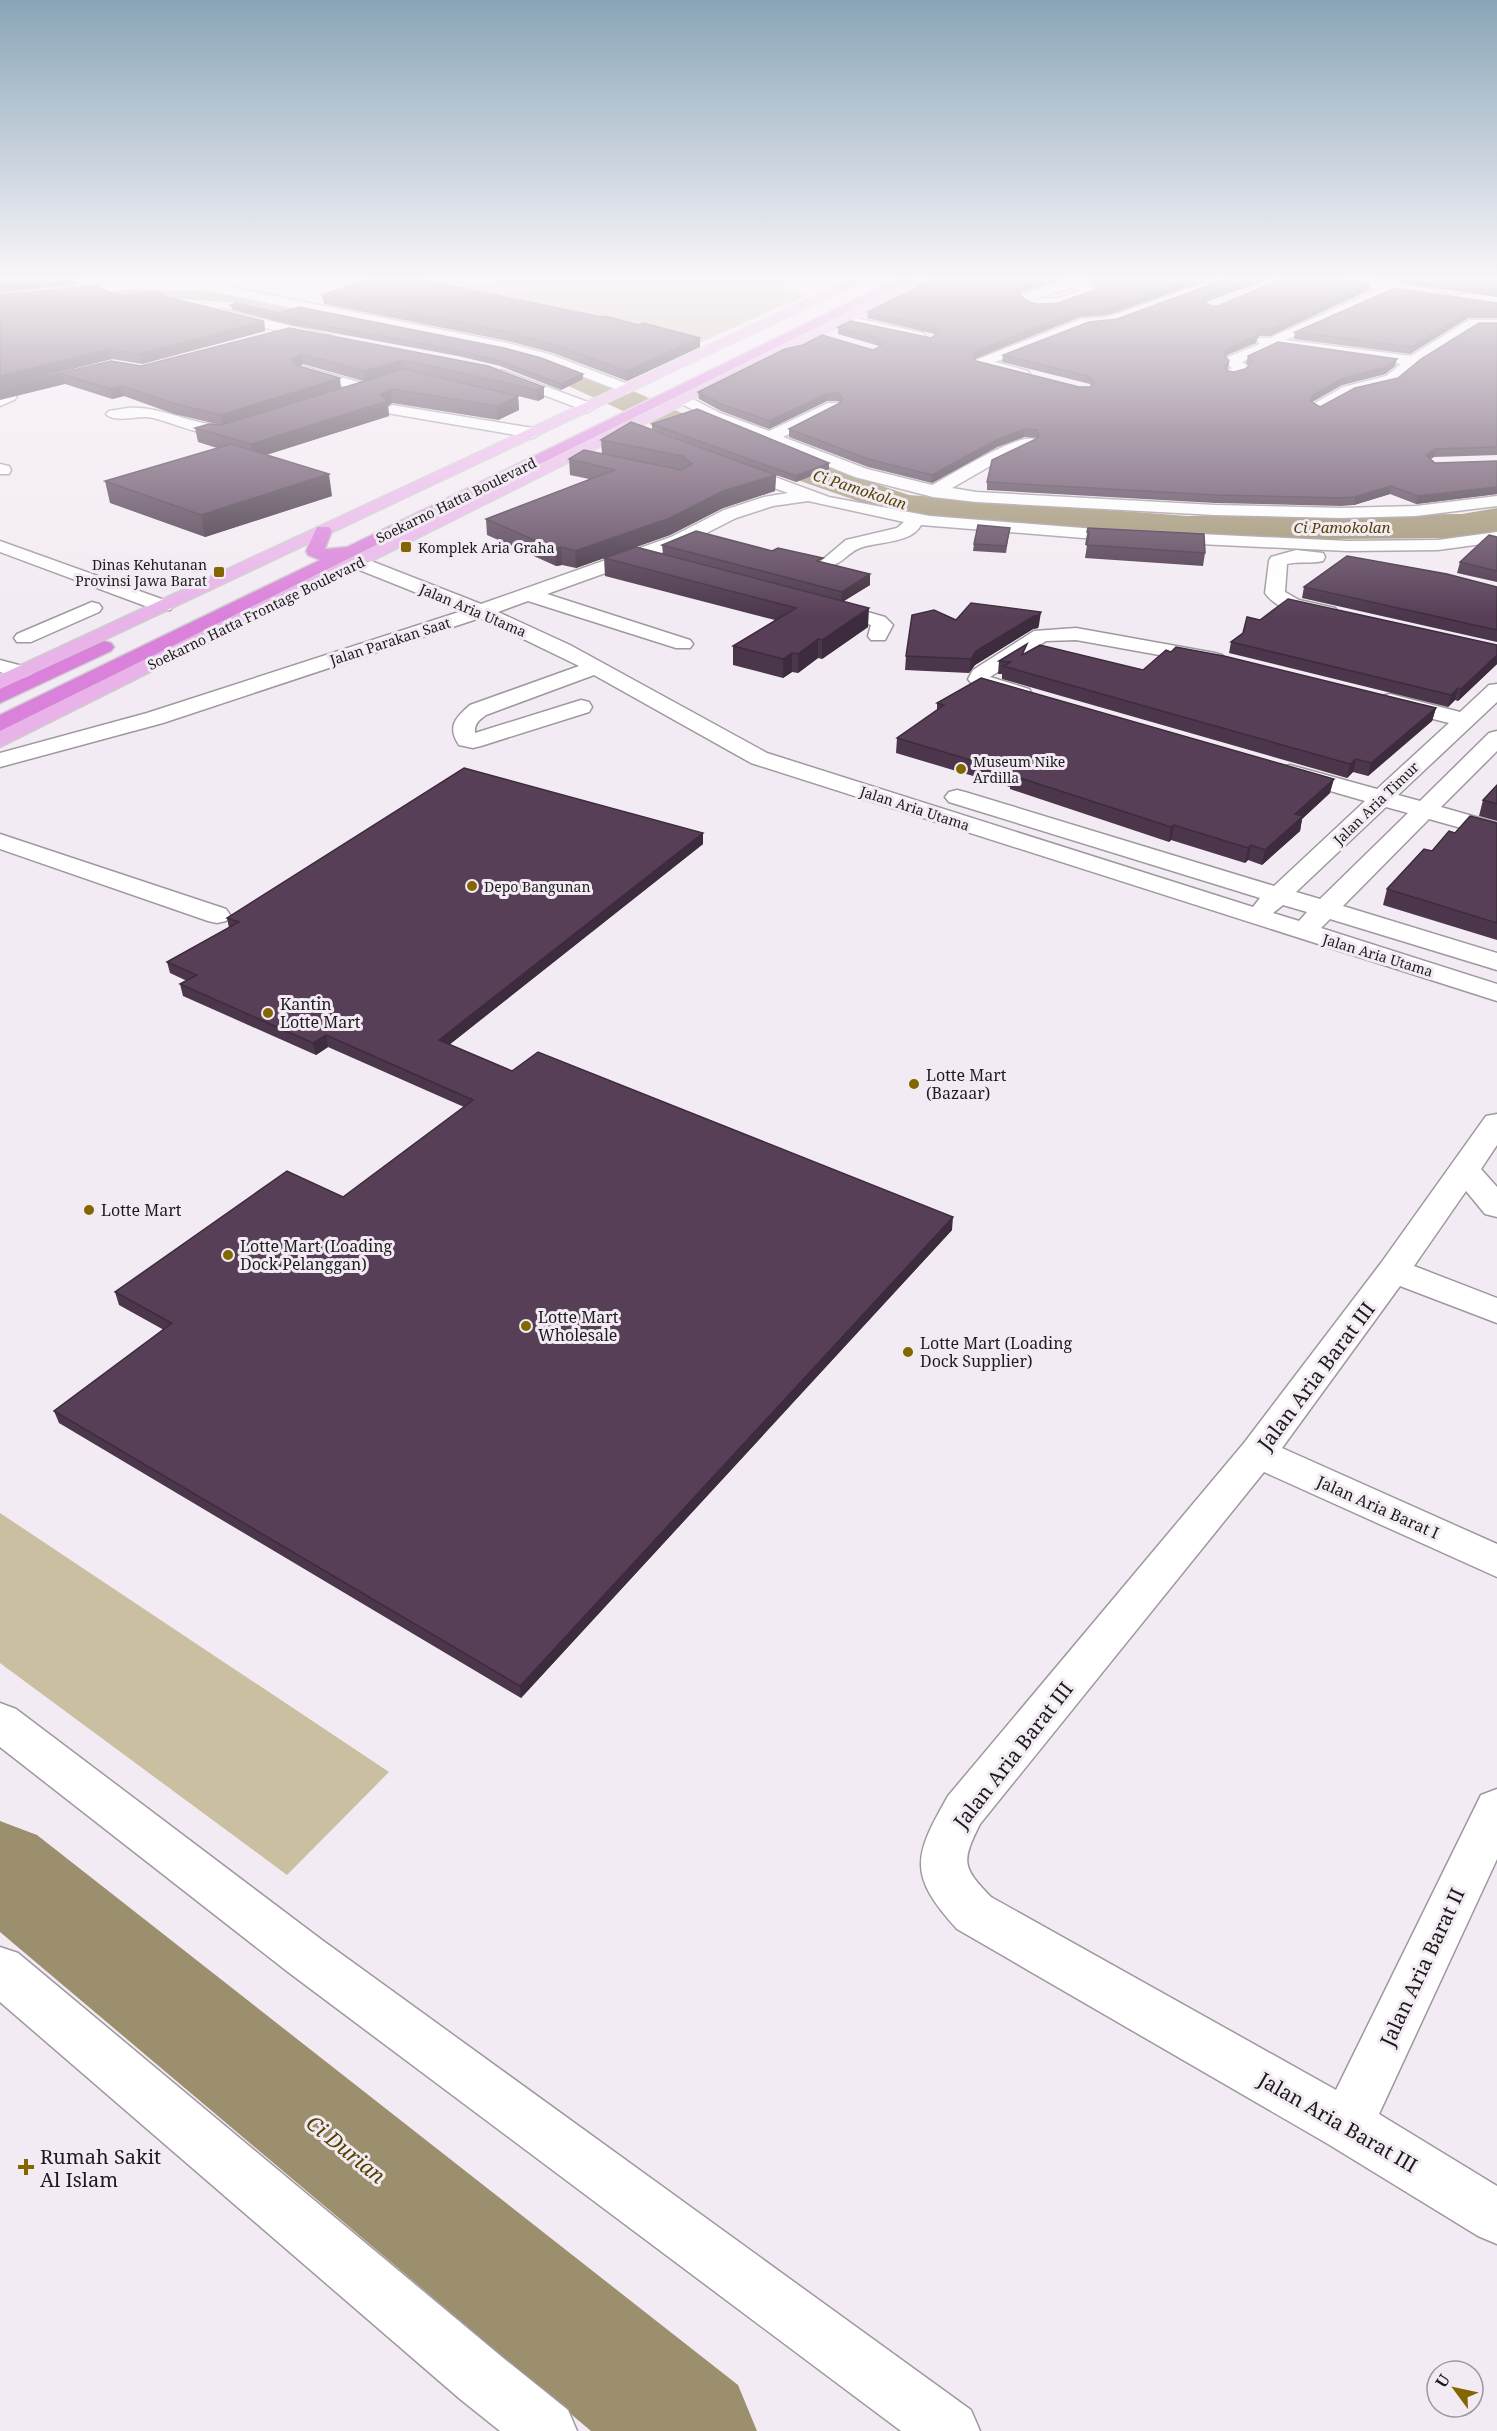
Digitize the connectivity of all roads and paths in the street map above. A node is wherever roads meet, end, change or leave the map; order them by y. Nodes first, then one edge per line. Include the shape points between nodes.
1 (356, 390) edge
2 (550, 390) edge
3 (623, 390) edge
4 (630, 390) edge
5 (634, 390) edge
6 (693, 390) edge
7 (703, 390) edge
8 (1347, 390) edge
9 (627, 392) junction
10 (0, 393) edge
11 (336, 398) edge
12 (685, 400) junction
13 (0, 401) edge
14 (597, 406) junction
15 (661, 406) junction
16 (833, 406) edge
17 (1318, 407) edge
18 (392, 410) edge
19 (546, 411) dead end
20 (114, 414) dead end
21 (563, 419) junction
22 (257, 422) edge
23 (631, 423) junction
24 (533, 433) junction
25 (655, 437) edge
26 (770, 437) junction
27 (1028, 441) edge
28 (572, 457) junction
29 (594, 461) edge
30 (719, 461) edge
31 (933, 492) junction
32 (807, 495) junction
33 (1497, 501) edge
34 (913, 519) junction
35 (1497, 537) edge
36 (319, 539) junction
37 (0, 546) edge
38 (634, 555) junction
39 (363, 556) junction
40 (830, 561) dead end
41 (1372, 564) edge
42 (672, 565) edge
43 (269, 569) junction
44 (302, 583) junction
45 (530, 595) junction
46 (805, 601) edge
47 (163, 606) junction
48 (92, 608) dead end
49 (490, 608) junction
50 (1347, 616) edge
51 (878, 636) dead end
52 (683, 644) dead end
53 (574, 646) junction
54 (68, 651) junction
55 (1233, 663) edge
56 (0, 666) edge
57 (594, 668) junction
58 (22, 672) junction
59 (92, 679) junction
60 (0, 683) edge
61 (1497, 690) edge
62 (1368, 696) edge
63 (0, 697) edge
64 (1040, 700) edge
65 (581, 707) dead end
66 (57, 711) junction
67 (1464, 720) junction
68 (0, 724) edge
69 (747, 726) dead end
70 (1497, 738) edge
71 (0, 740) edge
72 (759, 758) junction
73 (0, 760) edge
74 (1266, 766) edge
75 (898, 779) dead end
76 (931, 789) dead end
77 (1379, 798) junction
78 (1424, 811) junction
79 (1497, 831) edge
80 (0, 841) edge
81 (201, 889) dead end
82 (1279, 896) junction
83 (1324, 910) junction
84 (217, 915) dead end
85 (1255, 916) junction
86 (1302, 931) junction
87 (1497, 962) edge
88 (1497, 993) edge
89 (1497, 1124) edge
90 (1464, 1169) junction
91 (1497, 1207) edge
92 (1393, 1271) junction
93 (1497, 1311) edge
94 (1258, 1453) junction
95 (1497, 1561) edge
96 (0, 1722) edge
97 (1497, 1809) edge
98 (0, 1970) edge
99 (1347, 2125) junction
100 (1497, 2217) edge
101 (547, 2431) edge
102 (950, 2431) edge

1 - 11 street
2 - 14 street
3 - 9 street
4 - 9 main road
5 - 9 highway, Soekarno Hatta Boulevard
6 - 15 highway
7 - 12 main road, Soekarno Hatta Frontage Boulevard
8 - 17 street
9 - 14 highway, Soekarno Hatta Boulevard
10 - 13 street via 9,397
12 - 15 main road, Soekarno Hatta Frontage Boulevard
12 - 26 street
14 - 21 main road
14 - 36 highway, Soekarno Hatta Boulevard
15 - 23 main road, Soekarno Hatta Frontage Boulevard
16 - 26 street
18 - 24 street
19 - 21 street
20 - 22 street via 150,413 207,432 224,433
21 - 24 main road
23 - 25 street
23 - 28 main road, Soekarno Hatta Frontage Boulevard
23 - 39 highway, Soekarno Hatta Boulevard
24 - 36 main road
26 - 31 street via 861,473
27 - 31 street
28 - 29 street
28 - 39 main road, Soekarno Hatta Frontage Boulevard
30 - 32 street
31 - 33 street via 1112,505 1341,513 1416,511
32 - 34 street via 855,509
32 - 38 street, Jalan Parakan Saat via 730,514 677,541
34 - 35 street via 1302,545 1438,545
34 - 40 street via 912,526 903,532 852,544
36 - 39 highway via 315,551 322,555
36 - 43 highway, Soekarno Hatta Boulevard
36 - 47 main road
37 - 47 street
38 - 42 street
38 - 45 street, Jalan Parakan Saat
39 - 44 main road, Soekarno Hatta Frontage Boulevard
39 - 49 street, Jalan Aria Utama
41 - 50 street via 1296,556 1278,561 1278,597
43 - 44 highway via 297,567 304,570
43 - 63 highway, Soekarno Hatta Boulevard
44 - 59 highway
44 - 66 main road, Soekarno Hatta Frontage Boulevard
45 - 49 street, Jalan Parakan Saat
45 - 52 street
46 - 51 street via 878,621 883,626
47 - 54 main road
48 - 54 street via 16,635
49 - 53 street, Jalan Aria Utama
49 - 73 street, Jalan Parakan Saat via 155,718
53 - 57 street, Jalan Aria Utama
53 - 69 street, Jalan Aria Utama
54 - 58 main road
55 - 64 street via 1076,634 1050,633 982,671 979,679 983,683
56 - 58 street
57 - 65 street via 478,710 467,720 463,735 473,741
57 - 72 street, Jalan Aria Utama
58 - 60 main road
59 - 66 highway
59 - 68 highway
61 - 67 street, Jalan Aria Timur
62 - 67 street
66 - 71 main road, Soekarno Hatta Frontage Boulevard
67 - 77 street, Jalan Aria Timur
70 - 78 street
72 - 75 street, Jalan Aria Utama via 781,743
72 - 85 street, Jalan Aria Utama
74 - 77 street
76 - 82 street, Jalan Aria Utama
77 - 78 street
77 - 82 street, Jalan Aria Timur
78 - 79 street
78 - 83 street
80 - 81 street via 23,832 178,885
80 - 84 street
82 - 83 street, Jalan Aria Utama
82 - 85 street, Jalan Aria Timur
83 - 86 street
83 - 87 street, Jalan Aria Utama
85 - 86 street, Jalan Aria Utama
86 - 88 street, Jalan Aria Utama
89 - 90 street, Jalan Aria Barat III
90 - 91 street
90 - 92 street, Jalan Aria Barat III
92 - 93 street
92 - 94 street, Jalan Aria Barat III
94 - 95 street, Jalan Aria Barat I
94 - 99 street, Jalan Aria Barat III via 964,1810 945,1845 943,1870 953,1892 974,1913
96 - 102 street via 305,1956
97 - 99 street, Jalan Aria Barat II
98 - 101 street
99 - 100 street, Jalan Aria Barat III

